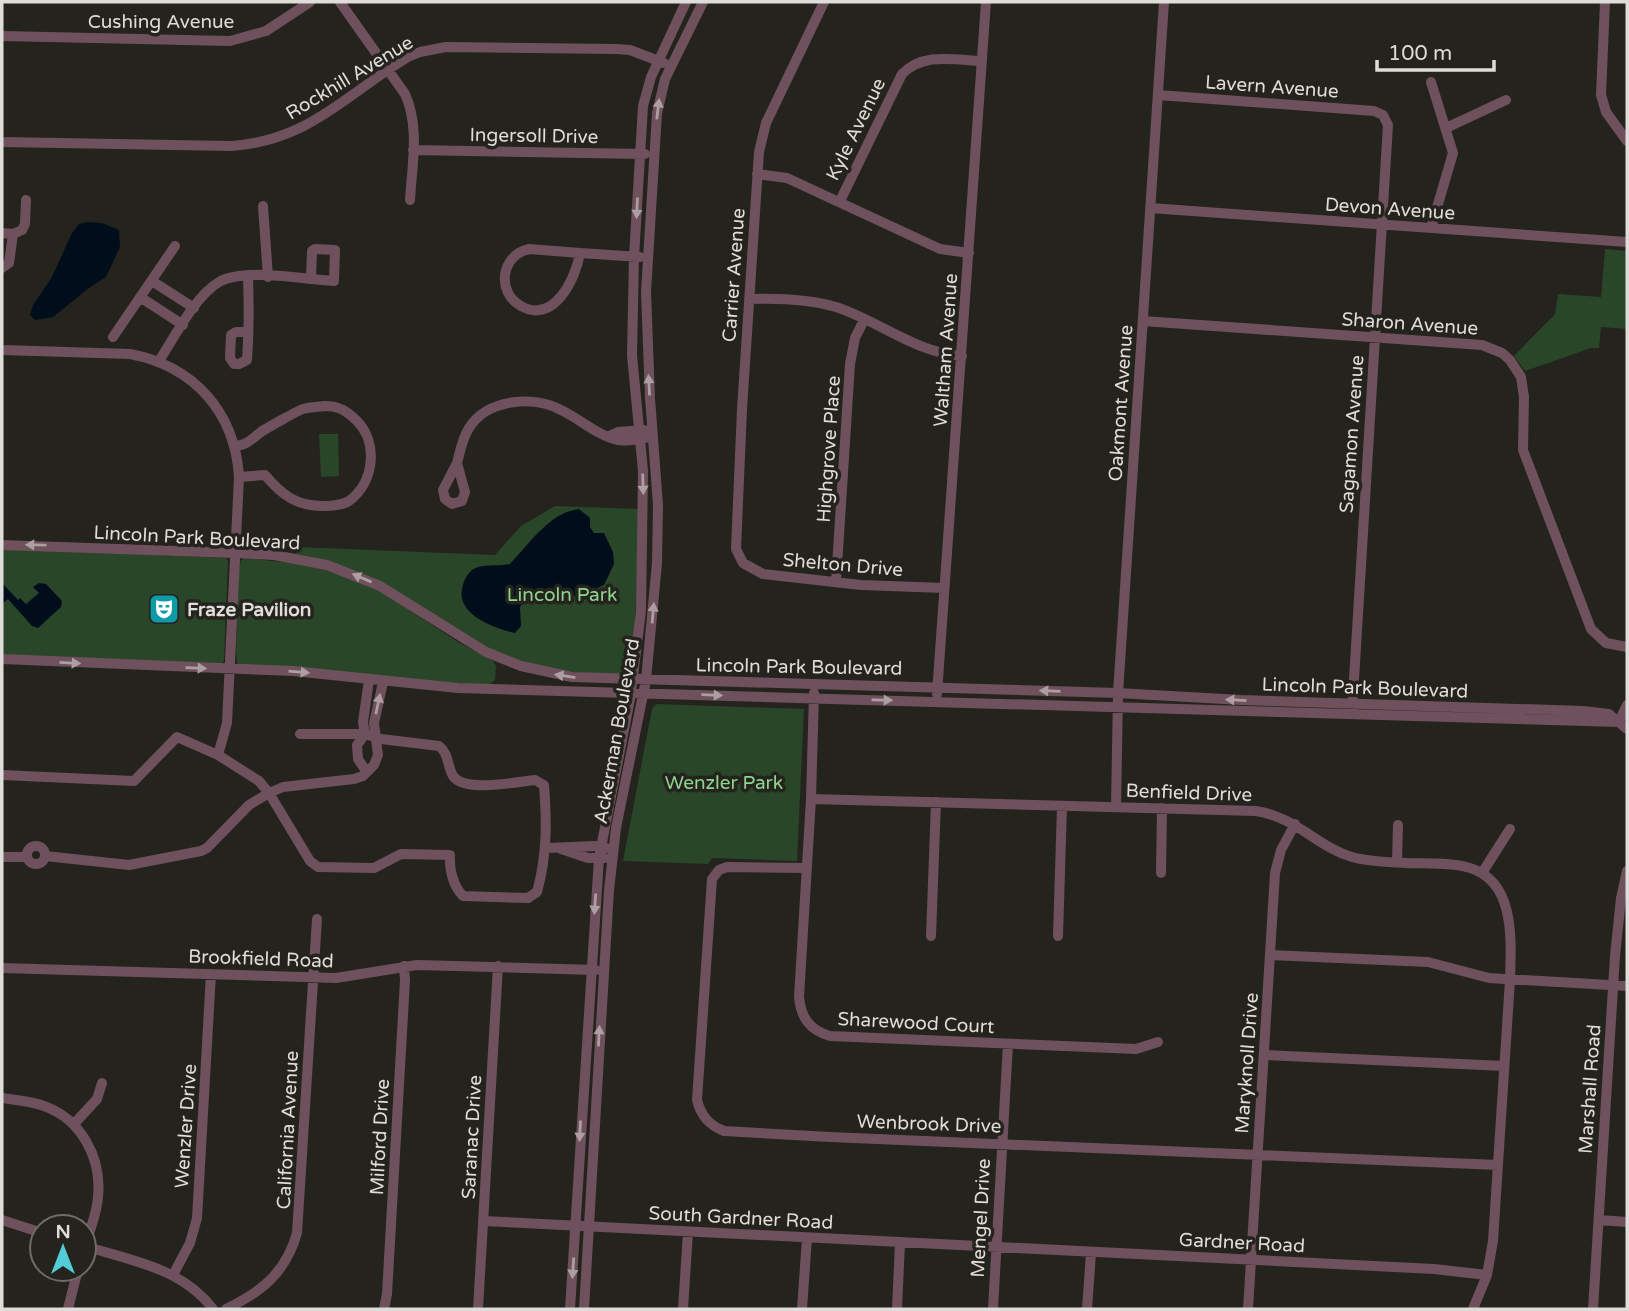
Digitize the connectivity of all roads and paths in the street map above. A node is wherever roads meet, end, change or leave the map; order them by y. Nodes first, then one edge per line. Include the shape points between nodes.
1 (310, 2) edge
2 (340, 2) edge
3 (686, 2) edge
4 (703, 2) edge
5 (824, 2) edge
6 (986, 2) edge
7 (1164, 2) edge
8 (1605, 2) edge
9 (2, 36) edge
10 (659, 61) junction
11 (982, 61) junction
12 (670, 65) junction
13 (388, 70) junction
14 (1431, 82) dead end
15 (1158, 95) junction
16 (1506, 100) dead end
17 (1383, 115) joint
18 (1446, 128) junction
19 (1627, 141) edge
20 (2, 142) edge
21 (413, 150) junction
22 (639, 154) junction
23 (654, 155) junction
24 (757, 174) junction
25 (26, 200) dead end
26 (410, 200) dead end
27 (840, 201) junction
28 (263, 206) dead end
29 (1150, 208) junction
30 (1381, 225) junction
31 (1430, 228) junction
32 (7, 234) edge
33 (1627, 242) edge
34 (175, 246) dead end
35 (580, 253) junction
36 (969, 253) junction
37 (634, 257) junction
38 (648, 257) junction
39 (2, 268) edge
40 (248, 276) junction
41 (268, 277) junction
42 (312, 279) dead end
43 (152, 281) junction
44 (140, 297) junction
45 (749, 299) junction
46 (194, 308) junction
47 (864, 320) junction
48 (1143, 321) junction
49 (183, 325) junction
50 (248, 332) dead end
51 (113, 337) dead end
52 (1375, 337) junction
53 (2, 350) edge
54 (962, 356) junction
55 (159, 361) junction
56 (653, 433) junction
57 (639, 434) junction
58 (234, 447) junction
59 (457, 463) dead end
60 (239, 477) junction
61 (2, 545) edge
62 (235, 552) junction
63 (743, 563) joint
64 (836, 582) junction
65 (944, 588) junction
66 (1627, 647) edge
67 (2, 659) edge
68 (231, 669) junction
69 (369, 680) junction
70 (633, 680) junction
71 (646, 680) junction
72 (383, 682) junction
73 (815, 683) junction
74 (937, 687) junction
75 (631, 692) junction
76 (644, 693) junction
77 (1118, 693) junction
78 (814, 698) junction
79 (937, 701) junction
80 (1627, 705) edge
81 (1117, 706) junction
82 (1352, 709) junction
83 (1623, 725) edge
84 (300, 734) dead end
85 (370, 735) junction
86 (218, 755) junction
87 (366, 771) junction
88 (2, 775) edge
89 (269, 793) junction
90 (811, 799) junction
91 (936, 802) junction
92 (1062, 806) junction
93 (1116, 807) junction
94 (1163, 808) junction
95 (1295, 824) junction
96 (1398, 825) dead end
97 (1510, 829) dead end
98 (547, 848) junction
99 (599, 853) junction
100 (613, 854) junction
101 (2, 857) edge
102 (1397, 863) junction
103 (807, 868) junction
104 (1627, 871) edge
105 (1161, 873) dead end
106 (1482, 873) junction
107 (317, 919) dead end
108 (931, 936) dead end
109 (1058, 936) dead end
110 (1270, 955) junction
111 (404, 966) junction
112 (498, 967) junction
113 (2, 968) edge
114 (590, 970) junction
115 (603, 970) junction
116 (211, 974) junction
117 (314, 977) junction
118 (1510, 980) junction
119 (1613, 984) junction
120 (1627, 986) edge
121 (1158, 1042) dead end
122 (1008, 1044) junction
123 (1264, 1055) junction
124 (1504, 1066) junction
125 (102, 1083) dead end
126 (2, 1098) edge
127 (74, 1124) junction
128 (1002, 1144) junction
129 (1258, 1154) junction
130 (1498, 1165) junction
131 (96, 1213) edge
132 (2, 1220) edge
133 (1599, 1220) junction
134 (484, 1221) junction
135 (1627, 1222) edge
136 (576, 1226) junction
137 (589, 1227) junction
138 (28, 1228) edge
139 (688, 1232) junction
140 (807, 1238) junction
141 (901, 1243) junction
142 (996, 1248) junction
143 (98, 1251) edge
144 (1091, 1252) junction
145 (1252, 1261) junction
146 (173, 1275) junction
147 (1487, 1275) junction
148 (74, 1283) edge
149 (68, 1309) edge
150 (213, 1309) edge
151 (226, 1309) edge
152 (384, 1309) edge
153 (478, 1309) edge
154 (570, 1309) edge
155 (584, 1309) edge
156 (683, 1309) edge
157 (802, 1309) edge
158 (897, 1309) edge
159 (993, 1309) edge
160 (1087, 1309) edge
161 (1248, 1309) edge
162 (1473, 1309) edge
163 (1593, 1309) edge

1 - 9 street, Cushing Avenue via 266,32 230,41
2 - 13 street
3 - 10 street, Ackerman Boulevard
4 - 12 street, Ackerman Boulevard
5 - 24 street, Carrier Avenue via 766,123
6 - 11 street, Waltham Avenue
7 - 15 street, Oakmont Avenue
8 - 19 street via 1601,95 1606,112
10 - 12 street, Rockhill Avenue
10 - 13 street, Rockhill Avenue via 616,49 446,47 420,52
10 - 22 street, Ackerman Boulevard via 645,92
11 - 27 street, Kyle Avenue via 935,59 916,63 902,74
11 - 36 street, Waltham Avenue
23 -> 12 street, Ackerman Boulevard via 661,88
13 - 20 street, Rockhill Avenue via 312,123 260,142 231,146
13 - 21 street via 411,107
14 - 18 street
15 - 17 street, Lavern Avenue
15 - 29 street, Oakmont Avenue
16 - 18 street
17 - 30 street, Sagamon Avenue via 1388,125
18 - 31 street via 1453,153
21 - 22 street, Ingersoll Drive
21 - 26 street
22 - 23 street, Ingersoll Drive
22 -> 37 street, Ackerman Boulevard
23 - 38 street, Ackerman Boulevard
24 - 27 street via 788,178
24 - 45 street, Carrier Avenue
25 - 32 street via 22,230
27 - 36 street via 940,249
28 - 41 street
29 - 30 street, Devon Avenue
29 - 48 street, Oakmont Avenue
30 - 31 street, Devon Avenue
30 - 52 street, Sagamon Avenue
31 - 33 street, Devon Avenue
32 - 39 street via 9,263
34 - 43 street
35 - 35 street via 529,249 515,254 505,271 509,295 525,308 549,305 569,288
35 - 37 street
36 - 54 street, Waltham Avenue
37 - 38 street
37 - 57 street, Ackerman Boulevard via 632,355
56 -> 38 street, Ackerman Boulevard via 646,318
40 - 41 street
40 - 46 street via 220,281
40 - 50 street
41 - 42 street
43 - 44 street
43 - 46 street
44 - 49 street
44 - 51 street
45 - 47 street via 823,304
45 - 63 street, Carrier Avenue via 735,542
46 - 49 street
47 - 54 street via 935,353
47 - 64 street, Highgrove Place via 850,364
48 - 52 street, Sharon Avenue
48 - 77 street, Oakmont Avenue
49 - 55 street
52 - 66 street, Sharon Avenue via 1482,345 1510,360 1523,387 1523,450 1591,629 1602,640
52 - 82 street, Sagamon Avenue
53 - 55 street via 130,354
54 - 65 street, Waltham Avenue
55 - 58 street via 201,389 222,417
56 - 57 street
71 -> 56 street, Ackerman Boulevard via 657,563
57 - 59 street via 609,436 559,408 529,402 503,404 484,412 469,427
57 -> 70 street, Ackerman Boulevard via 643,570
58 - 60 street
58 - 60 street via 251,443 262,431 302,409 322,406 338,406 351,415 367,430 371,446 371,470 360,487 348,501 332,506 291,500 265,475
60 - 62 street
62 -> 61 street, Lincoln Park Boulevard
62 - 68 street
70 -> 62 street, Lincoln Park Boulevard via 572,677 521,666 463,640 355,575 303,560
63 - 64 street, Shelton Drive via 764,574
64 - 65 street, Shelton Drive
65 - 74 street, Waltham Avenue
67 -> 68 street, Lincoln Park Boulevard
68 -> 69 street, Lincoln Park Boulevard
68 - 86 street via 226,728
69 - 72 street, Lincoln Park Boulevard
69 - 85 street via 363,722
70 - 71 street, Lincoln Park Boulevard
70 - 75 street, Ackerman Boulevard
71 - 73 street, Lincoln Park Boulevard
71 - 76 street, Ackerman Boulevard
72 - 75 street, Lincoln Park Boulevard
85 -> 72 street
73 - 74 street, Lincoln Park Boulevard
73 - 78 street, Sharewood Court
77 -> 74 street, Lincoln Park Boulevard
74 - 79 street, Waltham Avenue
75 - 76 street, Lincoln Park Boulevard
75 - 99 street, Ackerman Boulevard
76 -> 78 street, Lincoln Park Boulevard
76 - 100 street, Ackerman Boulevard
77 - 81 street, Oakmont Avenue
82 -> 77 street, Lincoln Park Boulevard
78 -> 79 street, Lincoln Park Boulevard
78 - 90 street, Sharewood Court
79 - 81 street, Lincoln Park Boulevard
80 - 83 street
81 - 82 street, Lincoln Park Boulevard
81 - 93 street, Oakmont Avenue
82 - 83 street, Lincoln Park Boulevard via 1583,711 1609,714
84 - 85 street
85 - 87 street via 378,755
85 - 87 street via 357,745 358,760
85 - 98 street via 439,746 445,750 454,777 465,785 541,782
86 - 88 street via 177,737 134,781
86 - 89 street via 253,776
87 - 89 street via 354,779 283,787
89 - 98 street via 314,865 374,868 401,854 450,855 450,869 463,896 534,896
89 - 101 street via 248,805 201,851 129,865 46,856 36,846 26,857
90 - 91 street, Benfield Drive
90 - 103 street, Sharewood Court
91 - 92 street, Benfield Drive
91 - 108 street
92 - 93 street, Benfield Drive
92 - 109 street
93 - 94 street, Benfield Drive
94 - 95 street, Benfield Drive via 1256,811
94 - 105 street
95 - 102 street, Benfield Drive via 1342,853
95 - 110 street, Maryknoll Drive via 1275,873
96 - 102 street
97 - 106 street
98 - 99 street via 573,846
99 - 100 street
99 -> 114 street, Ackerman Boulevard
100 - 115 street, Ackerman Boulevard
102 - 106 street, Benfield Drive via 1457,865
103 - 122 street, Sharewood Court via 799,997 810,1027 830,1036
103 - 128 street, Wenbrook Drive via 727,867 712,879 697,1100 703,1115 724,1131
104 - 119 street, Marshall Road
106 - 118 street via 1495,884 1504,902 1510,929
107 - 117 street, California Avenue
110 - 118 street via 1428,962
110 - 123 street, Maryknoll Drive
111 - 112 street, Brookfield Road
111 - 117 street, Brookfield Road via 354,976
111 - 152 street, Milford Drive
112 - 114 street, Brookfield Road
112 - 134 street, Saranac Drive
113 - 116 street, Brookfield Road
114 - 115 street, Brookfield Road
114 -> 136 street, Ackerman Boulevard
137 -> 115 street, Ackerman Boulevard
116 - 117 street, Brookfield Road
116 - 146 street, Wenzler Drive via 197,1218
117 - 151 street, California Avenue via 298,1233 287,1260 270,1283
118 - 119 street
118 - 124 street
119 - 120 street
119 - 133 street, Marshall Road
121 - 122 street, Sharewood Court via 1136,1049
122 - 128 street, Mengel Drive
123 - 124 street
123 - 129 street, Maryknoll Drive
124 - 130 street
125 - 127 street via 97,1099
126 - 127 street via 46,1107
127 - 131 street via 94,1158 99,1185
128 - 129 street, Wenbrook Drive
128 - 142 street, Mengel Drive
129 - 130 street, Wenbrook Drive
129 - 145 street, Maryknoll Drive
130 - 147 street
132 - 138 street
133 - 135 street
133 - 163 street, Marshall Road
134 - 136 street, South Gardner Road
134 - 153 street, Saranac Drive
136 - 137 street, South Gardner Road
136 -> 154 street, Ackerman Boulevard
137 - 139 street, South Gardner Road
137 - 155 street, Ackerman Boulevard
139 - 140 street, South Gardner Road
139 - 156 street
140 - 141 street, South Gardner Road
140 - 157 street
141 - 142 street, South Gardner Road
141 - 158 street
142 - 144 street, Gardner Road
142 - 159 street, Mengel Drive
143 - 146 street
144 - 145 street, Gardner Road
144 - 160 street
145 - 147 street, Gardner Road
145 - 161 street, Maryknoll Drive
146 - 150 street via 195,1289
147 - 162 street
148 - 149 street

